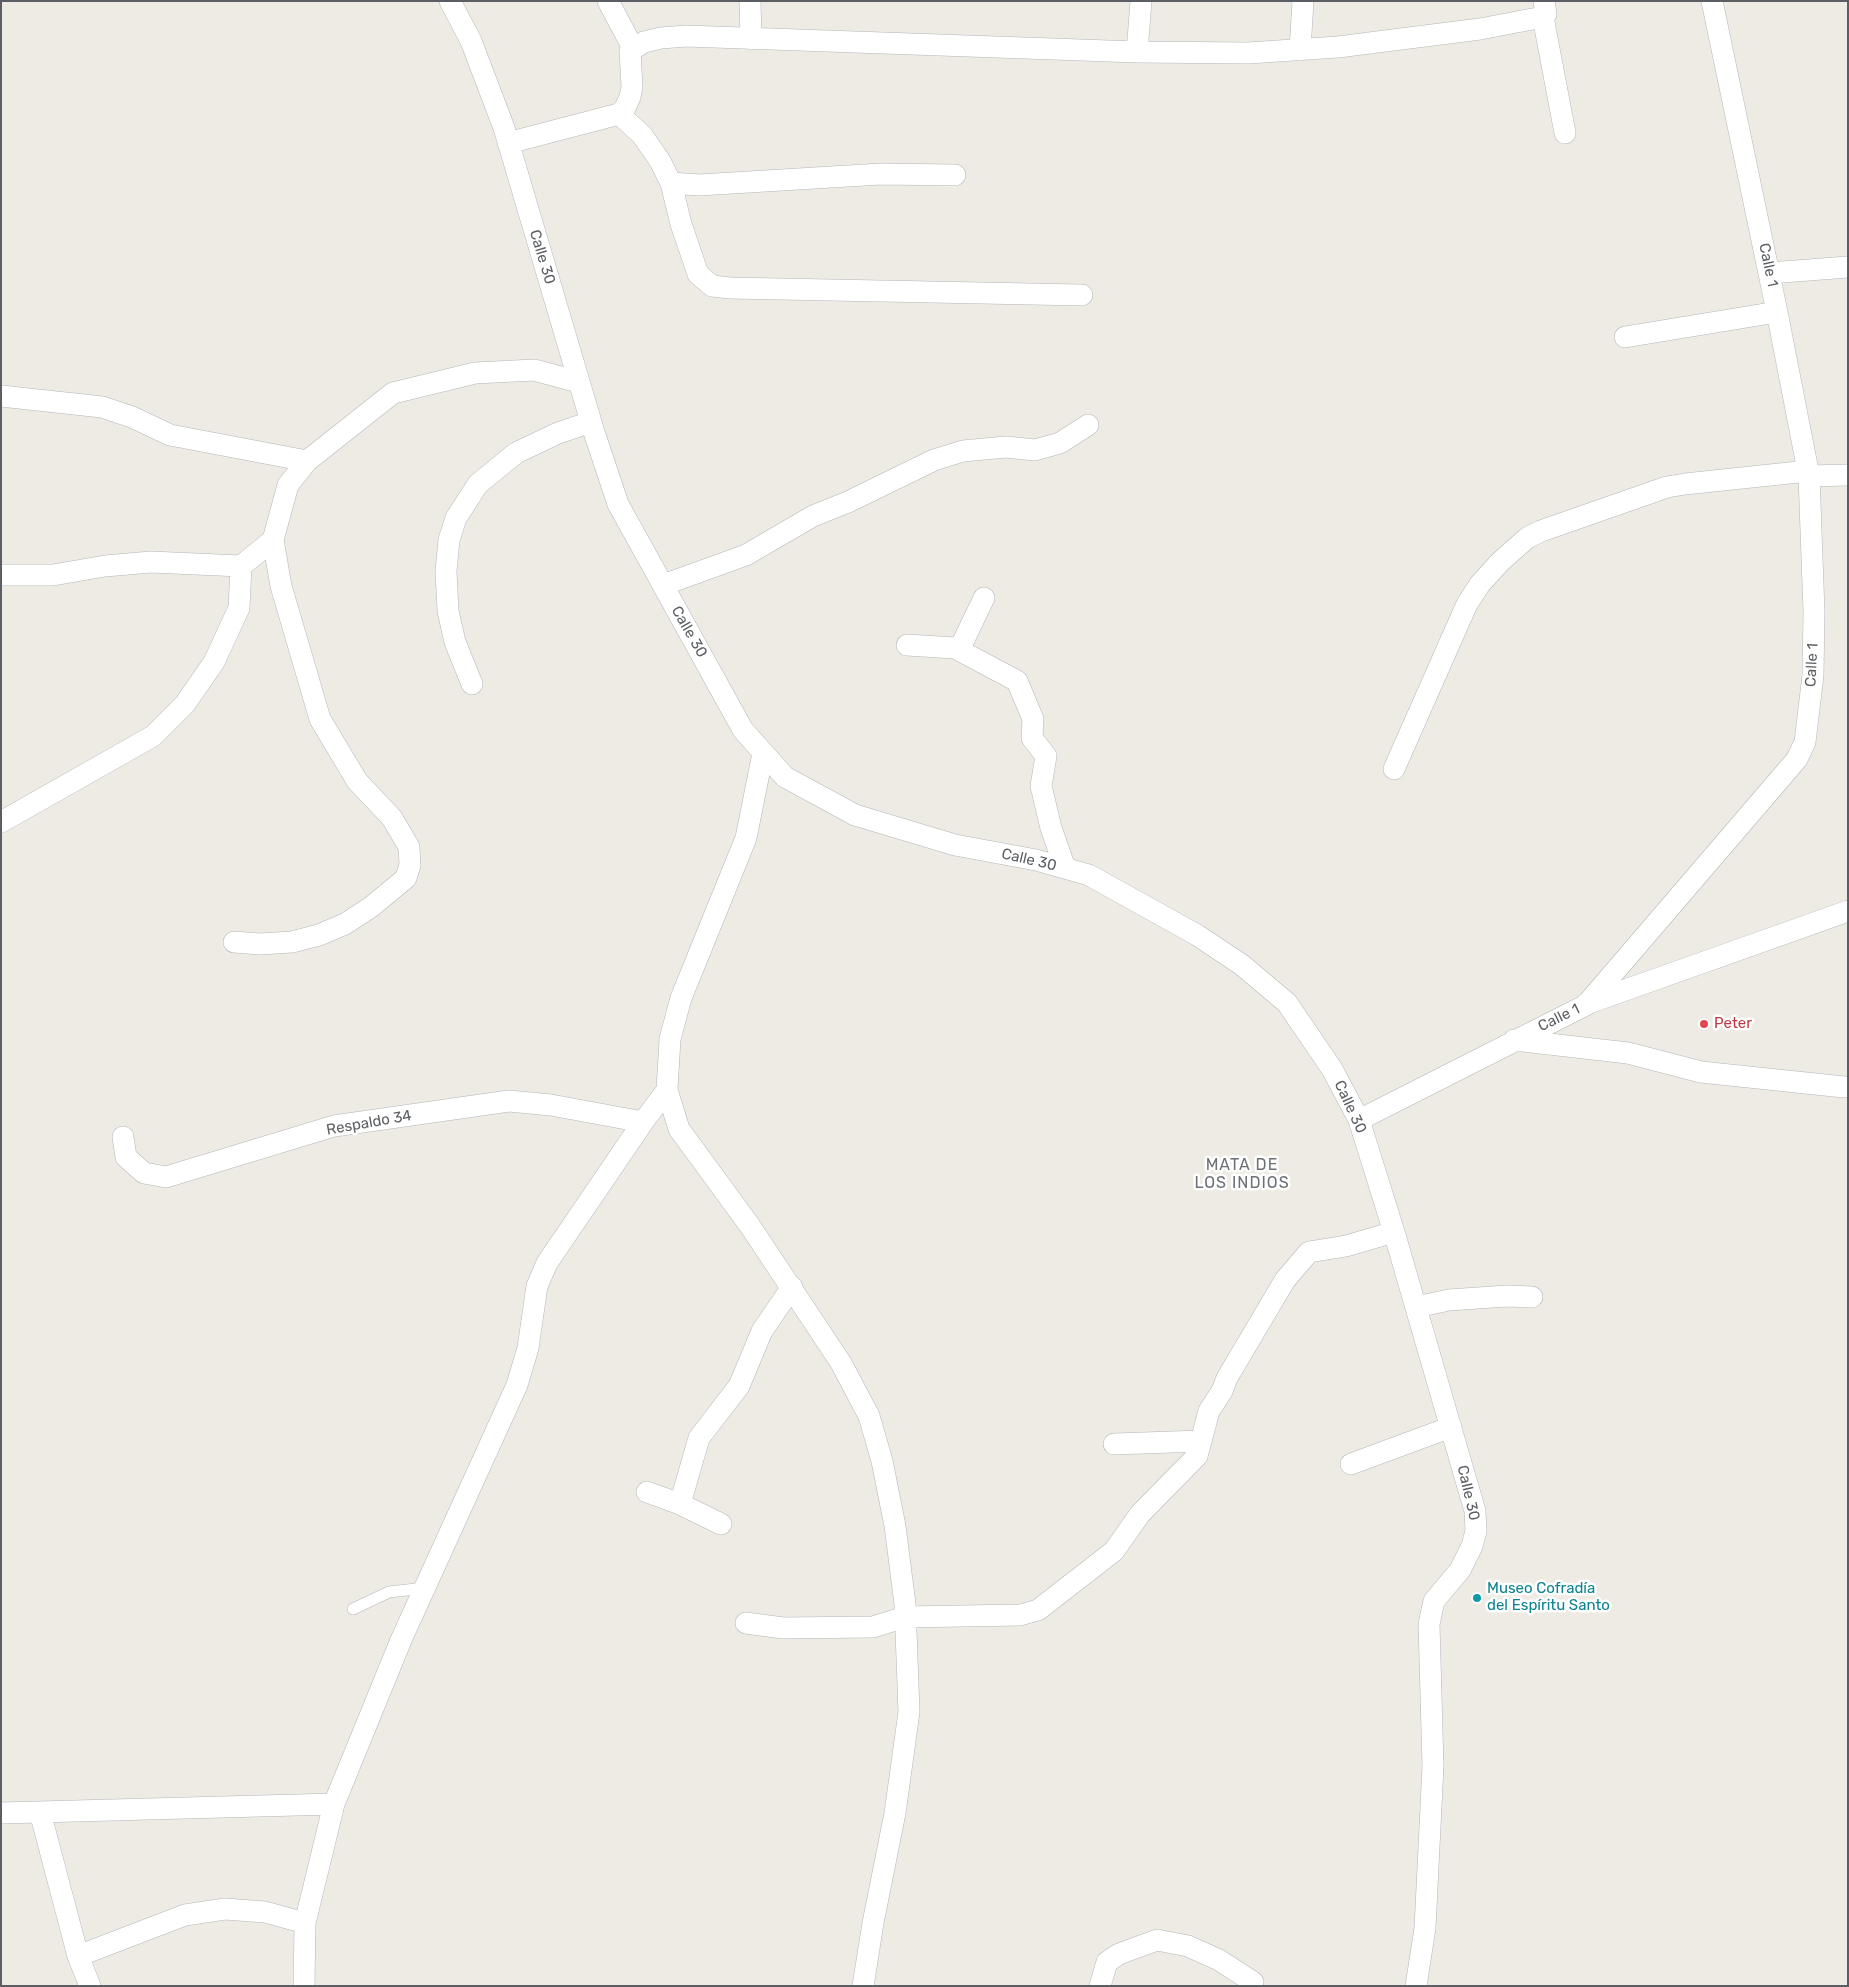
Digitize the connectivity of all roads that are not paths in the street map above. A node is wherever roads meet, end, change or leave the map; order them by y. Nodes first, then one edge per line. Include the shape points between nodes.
1 (450, 1) edge
2 (608, 1) edge
3 (750, 1) edge
4 (1141, 1) edge
5 (1303, 1) edge
6 (1712, 1) edge
7 (1544, 9) edge
8 (751, 39) junction
9 (633, 48) junction
10 (1300, 50) junction
11 (1137, 52) junction
12 (619, 114) junction
13 (1565, 133) dead end
14 (508, 142) junction
15 (955, 175) dead end
16 (670, 183) junction
17 (1848, 267) edge
18 (1769, 273) junction
19 (1082, 295) dead end
20 (1777, 312) junction
21 (1625, 337) dead end
22 (579, 382) junction
23 (1, 396) edge
24 (591, 422) junction
25 (1088, 424) dead end
26 (307, 461) junction
27 (1809, 474) junction
28 (1848, 475) edge
29 (273, 540) junction
30 (241, 566) junction
31 (1, 576) edge
32 (663, 585) junction
33 (984, 598) dead end
34 (906, 646) dead end
35 (959, 650) junction
36 (472, 684) dead end
37 (763, 753) junction
38 (1394, 768) dead end
39 (1, 822) edge
40 (1065, 868) junction
41 (1848, 911) edge
42 (234, 942) dead end
43 (1586, 1005) junction
44 (1514, 1040) junction
45 (1844, 1088) dead end
46 (667, 1090) junction
47 (1359, 1120) junction
48 (643, 1122) junction
49 (123, 1137) dead end
50 (1394, 1232) junction
51 (792, 1287) junction
52 (1532, 1297) dead end
53 (1416, 1307) junction
54 (1451, 1427) junction
55 (1201, 1441) junction
56 (1114, 1444) dead end
57 (1351, 1464) dead end
58 (647, 1492) dead end
59 (680, 1504) junction
60 (721, 1524) dead end
61 (425, 1588) junction
62 (353, 1609) dead end
63 (906, 1617) junction
64 (746, 1623) dead end
65 (334, 1804) junction
66 (1, 1812) edge
67 (40, 1812) junction
68 (305, 1923) junction
69 (78, 1956) junction
70 (1254, 1985) edge
71 (90, 1986) edge
72 (304, 1986) edge
73 (863, 1986) edge
74 (1100, 1986) edge
75 (1416, 1986) edge

1 - 14 street, Calle 30 via 472,41
2 - 9 street
3 - 8 street
4 - 11 street
5 - 10 street
6 - 18 street, Calle 1
7 - 10 street via 1480,29
7 - 13 street
8 - 9 street via 673,36 644,42
8 - 11 street
9 - 12 street via 629,55 630,97
10 - 11 street
12 - 14 street
12 - 16 street via 642,136 660,161
14 - 22 street, Calle 30
15 - 16 street via 881,174 699,185
16 - 19 street via 698,274 712,286
17 - 18 street
18 - 20 street, Calle 1
20 - 21 street
20 - 27 street, Calle 1
22 - 24 street, Calle 30
22 - 26 street via 534,370 475,372 393,393
23 - 26 street via 102,407 170,435
24 - 32 street, Calle 30 via 618,504
24 - 36 street via 516,453 478,484 456,518 449,540 446,571 448,611 455,642
25 - 32 street via 1060,443 1035,450 1006,447 963,451 934,460 813,516 746,555
26 - 29 street via 288,485
27 - 28 street
27 - 38 street via 1667,487 1527,538 1480,584 1467,604
27 - 43 street, Calle 1 via 1813,675 1802,752
29 - 30 street
29 - 42 street via 281,586 320,719 357,781 392,818 409,847 410,864 406,878 345,924 292,942
30 - 31 street via 151,562 53,575
30 - 39 street via 238,608 214,662 185,704 153,736
32 - 37 street, Calle 30 via 743,730
33 - 35 street
34 - 35 street
35 - 40 street via 1018,681 1033,719 1032,738 1046,756 1041,786
37 - 40 street, Calle 30 via 785,777 855,815 955,845
37 - 46 street via 746,838 681,998 670,1039
40 - 47 street, Calle 30 via 1089,875 1196,935 1242,965 1287,1003 1332,1069
41 - 43 street
43 - 44 street, Calle 1
44 - 45 street via 1628,1053 1701,1072
44 - 47 street, Calle 1
46 - 48 street
46 - 51 street via 679,1130
47 - 50 street, Calle 30
48 - 49 street, Respaldo 34 via 552,1105 509,1101 334,1126 166,1177 144,1173 126,1158
48 - 61 street via 547,1262 537,1286 528,1348 517,1385
50 - 53 street, Calle 30
50 - 55 street via 1346,1246 1309,1252 1284,1280 1209,1411
51 - 59 street via 762,1331 738,1386 699,1438
51 - 63 street via 842,1363 869,1416 895,1526
52 - 53 street via 1449,1300
53 - 54 street, Calle 30
54 - 57 street
54 - 75 street, Calle 30 via 1475,1511 1476,1531 1460,1570 1434,1601 1429,1624 1433,1766 1425,1928
55 - 56 street
55 - 63 street via 1197,1456 1140,1514 1114,1551 1038,1610 1020,1615
58 - 59 street
59 - 60 street
61 - 62 lane via 389,1592
61 - 65 street
63 - 64 street via 873,1627 783,1628
63 - 73 street via 909,1712 895,1813
65 - 67 street
65 - 68 street
66 - 67 street
67 - 69 street
68 - 69 street via 265,1912 225,1909 185,1915
68 - 72 street
69 - 71 street
70 - 74 street via 1219,1960 1188,1946 1157,1940 1119,1954 1108,1962

